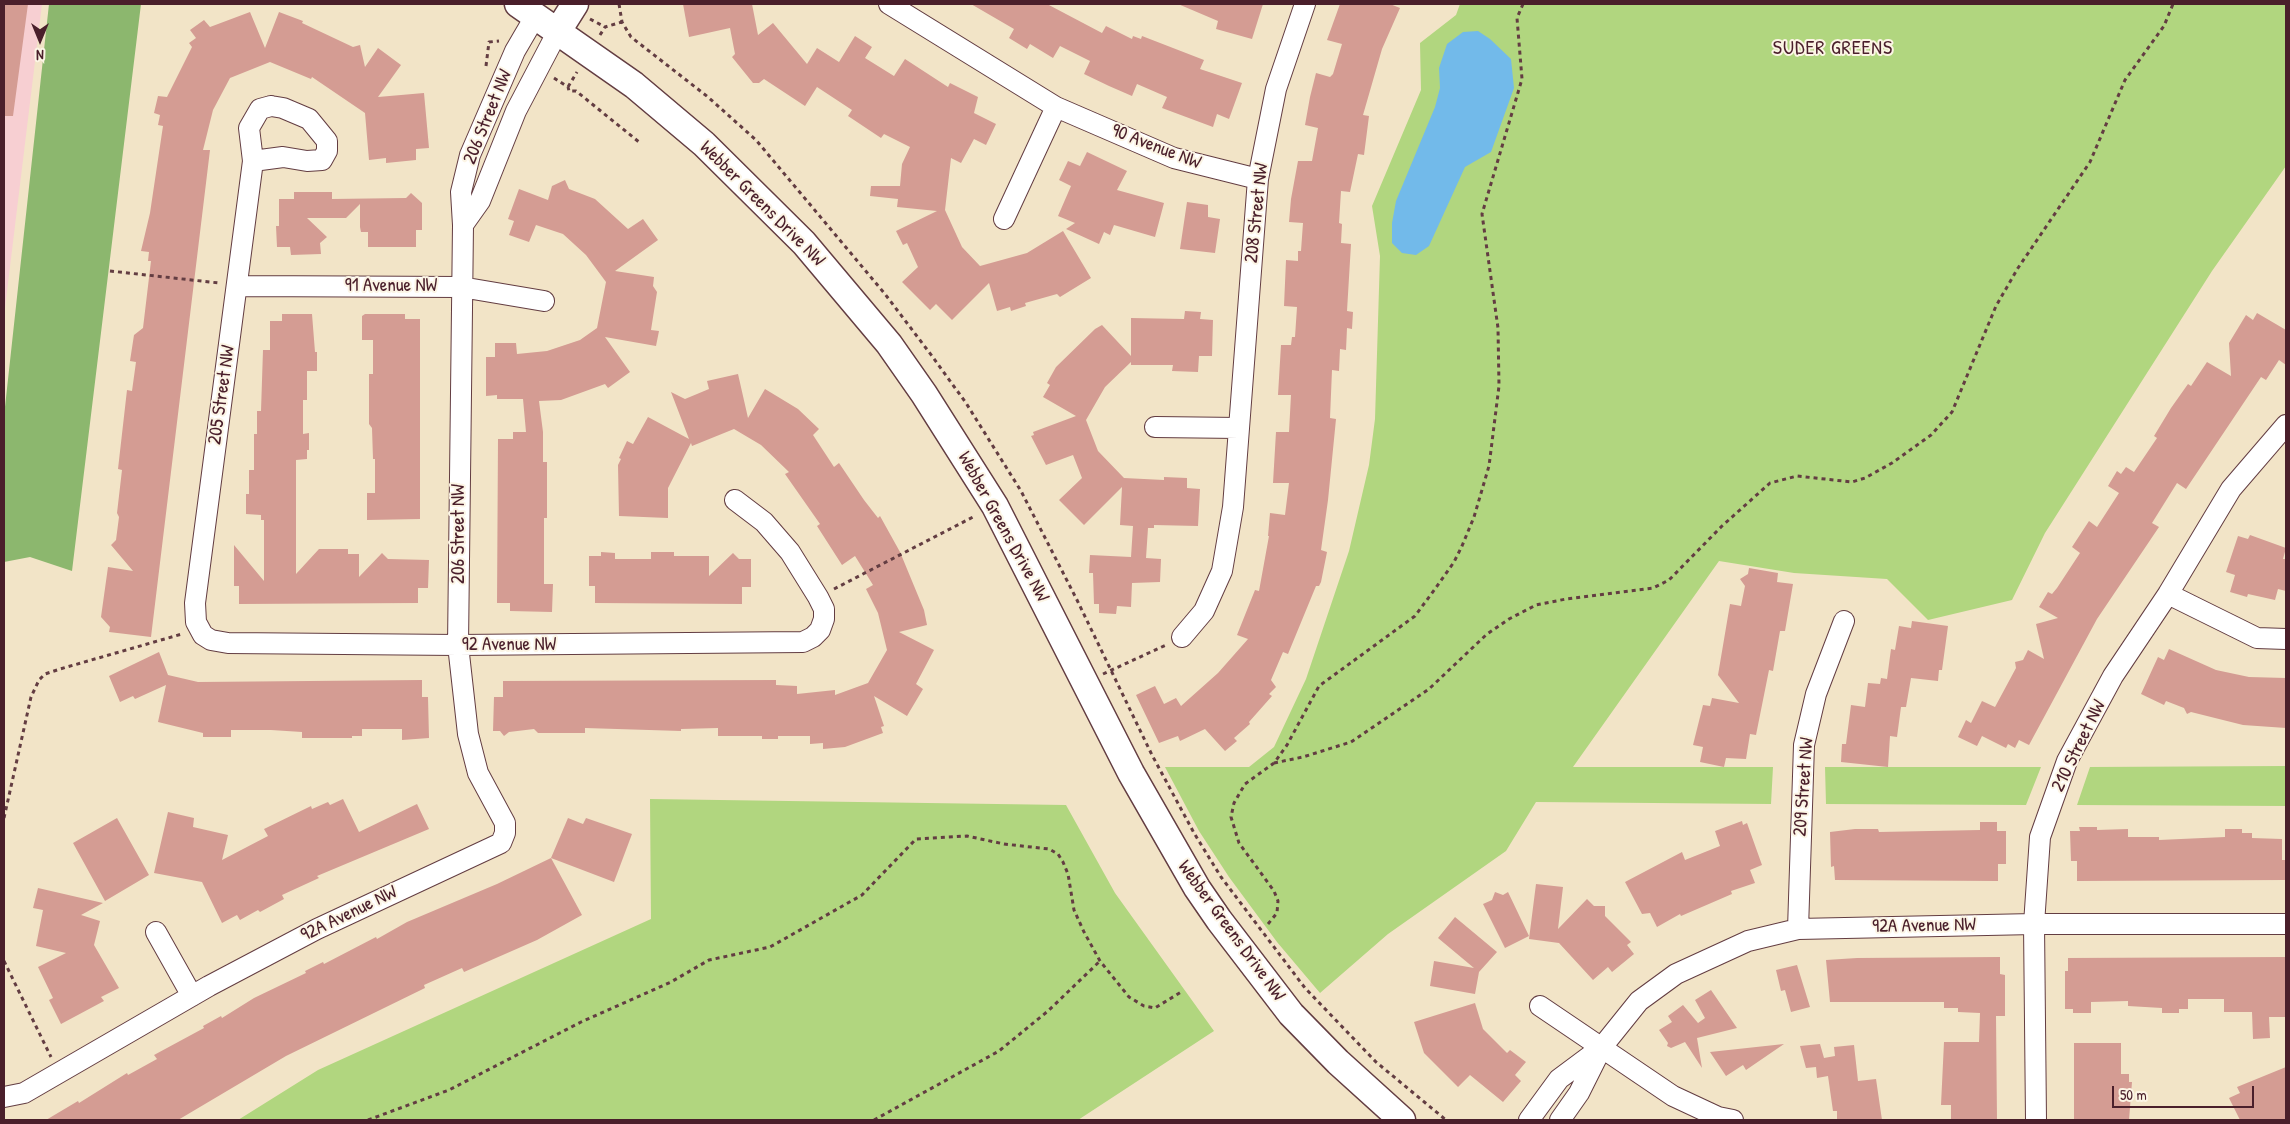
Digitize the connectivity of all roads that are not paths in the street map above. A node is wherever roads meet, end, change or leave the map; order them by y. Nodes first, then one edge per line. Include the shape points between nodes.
1 (575, 4) edge
2 (889, 4) edge
3 (1304, 4) edge
4 (532, 8) edge
5 (558, 31) junction
6 (1056, 107) junction
7 (253, 161) dead end
8 (1258, 180) junction
9 (1004, 219) dead end
10 (463, 225) junction
11 (237, 286) junction
12 (461, 287) junction
13 (544, 301) dead end
14 (2286, 425) edge
15 (1155, 427) dead end
16 (1239, 428) junction
17 (735, 500) dead end
18 (2168, 594) junction
19 (1844, 621) dead end
20 (198, 629) joint
21 (1182, 637) road end
22 (2286, 639) edge
23 (458, 645) junction
24 (505, 834) joint
25 (2034, 924) junction
26 (2286, 924) edge
27 (1798, 928) junction
28 (156, 932) dead end
29 (192, 996) junction
30 (1540, 1006) dead end
31 (1602, 1047) junction
32 (4, 1097) edge
33 (1402, 1120) edge
34 (1529, 1120) edge
35 (1560, 1120) edge
36 (1733, 1120) edge
37 (2036, 1120) edge

1 - 5 main road
2 - 6 street, 90 Avenue NW
3 - 8 street, 208 Street NW via 1276,89
4 - 5 main road, Webber Greens Drive NW
4 - 10 street, 206 Street NW via 470,155 460,192
5 - 10 street, 206 Street NW via 516,111 480,201
5 - 33 main road, Webber Greens Drive NW via 634,85 704,144 781,219 838,281 908,371 981,482 1162,831 1219,920 1291,1014
6 - 8 street, 90 Avenue NW via 1174,158
6 - 9 street
7 - 11 street, 205 Street NW
8 - 16 street, 208 Street NW
10 - 12 street, 206 Street NW
11 - 12 street, 91 Avenue NW
11 - 20 street, 205 Street NW via 195,603
12 - 13 street, 91 Avenue NW
12 - 23 street, 206 Street NW
14 - 18 street, 210 Street NW via 2231,489
15 - 16 street
16 - 21 street, 208 Street NW via 1233,507 1222,571 1204,610
17 - 23 street, 92 Avenue NW via 764,522 790,552 824,609 820,630 803,642
18 - 22 street via 2257,638
18 - 25 street, 210 Street NW via 2113,676 2067,761 2040,837
19 - 27 street, 209 Street NW via 1816,694 1804,746
20 - 23 street, 92 Avenue NW via 211,640 228,644
23 - 24 street, 206 Street NW via 468,734 478,773 505,823
24 - 29 street, 92A Avenue NW via 501,843 317,929
25 - 26 street, 92A Avenue NW
25 - 27 street, 92A Avenue NW
25 - 37 street, 210 Street NW
27 - 31 street, 92A Avenue NW via 1748,940 1676,974 1639,1001
28 - 29 street
29 - 32 street, 92A Avenue NW via 24,1093
30 - 31 street
31 - 34 street, 92A Avenue NW via 1559,1079
31 - 35 street, 92A Avenue NW via 1579,1093
31 - 36 street via 1673,1096 1718,1117

